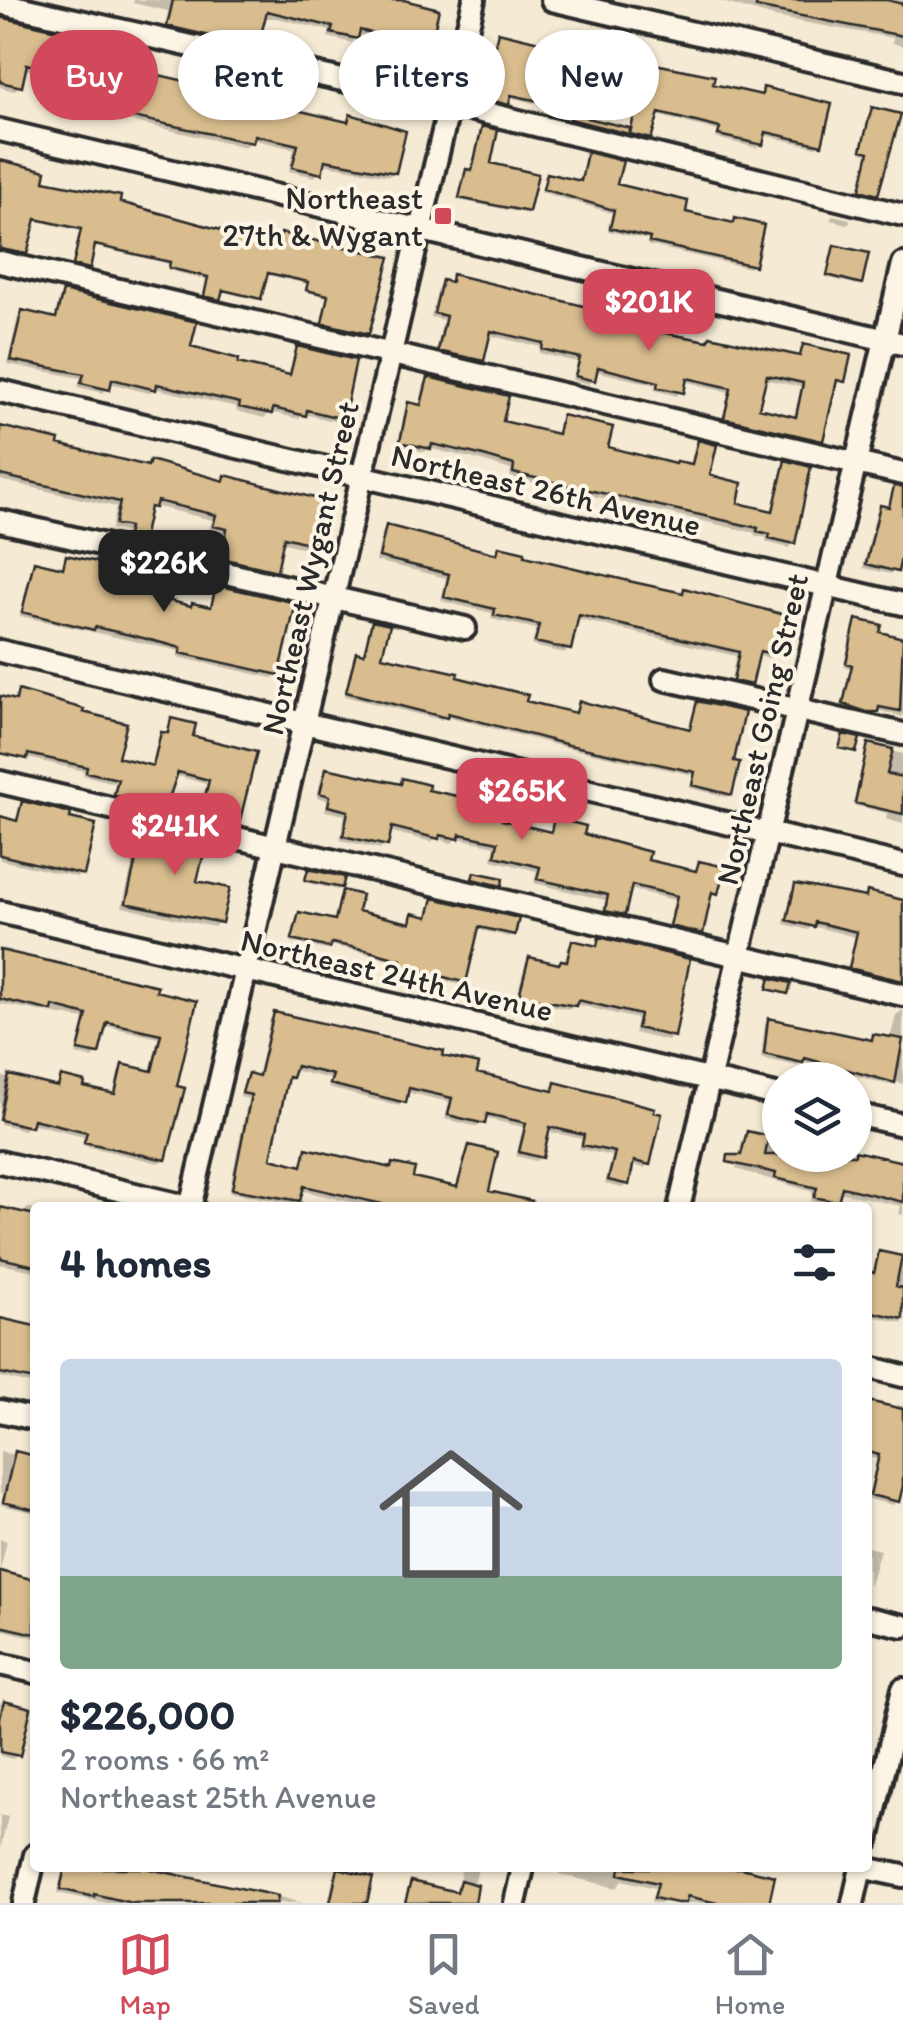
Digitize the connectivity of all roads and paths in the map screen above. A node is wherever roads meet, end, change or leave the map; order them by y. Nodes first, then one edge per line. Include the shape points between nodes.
1 (474, 0) edge
2 (552, 0) edge
3 (0, 3) edge
4 (467, 30) edge
5 (339, 79) edge
6 (903, 82) edge
7 (505, 117) edge
8 (446, 120) edge
9 (0, 130) edge
10 (903, 215) edge
11 (419, 230) junction
12 (0, 262) edge
13 (903, 264) edge
14 (894, 342) edge
15 (391, 353) junction
16 (0, 391) edge
17 (856, 463) junction
18 (903, 474) edge
19 (362, 477) junction
20 (0, 521) edge
21 (826, 586) junction
22 (334, 596) junction
23 (903, 604) edge
24 (465, 628) dead end
25 (0, 652) edge
26 (664, 678) dead end
27 (798, 708) junction
28 (305, 724) junction
29 (903, 734) edge
30 (0, 782) edge
31 (768, 833) junction
32 (276, 846) junction
33 (903, 865) edge
34 (0, 912) edge
35 (738, 956) junction
36 (246, 970) junction
37 (903, 995) edge
38 (709, 1080) junction
39 (762, 1092) edge
40 (872, 1118) edge
41 (903, 1125) edge
42 (0, 1162) edge
43 (170, 1202) edge
44 (192, 1202) edge
45 (680, 1202) edge
46 (872, 1368) edge
47 (903, 1376) edge
48 (0, 1411) edge
49 (30, 1418) edge
50 (872, 1619) edge
51 (903, 1626) edge
52 (0, 1664) edge
53 (30, 1671) edge
54 (903, 1689) edge
55 (872, 1823) edge
56 (872, 1870) edge
57 (31, 1872) edge
58 (522, 1872) edge
59 (862, 1872) edge
60 (903, 1876) edge
61 (24, 1903) edge
62 (515, 1903) edge
63 (852, 1903) edge

1 - 4 street, Northeast Wygant Street
2 - 6 street
3 - 5 street
7 - 10 street
8 - 11 street, Northeast Wygant Street
9 - 11 street
11 - 14 street
11 - 15 street, Northeast Wygant Street
12 - 15 street
13 - 14 street, Northeast Going Street
14 - 17 street, Northeast Going Street
15 - 17 street
15 - 19 street, Northeast Wygant Street
16 - 19 street, Northeast 26th Avenue
17 - 18 street
17 - 21 street, Northeast Going Street
19 - 21 street, Northeast 26th Avenue
19 - 22 street, Northeast Wygant Street
20 - 22 street
21 - 23 street, Northeast 26th Avenue
21 - 27 street, Northeast Going Street
22 - 24 street
22 - 28 street, Northeast Wygant Street
25 - 28 street
26 - 27 street
27 - 29 street
27 - 31 street, Northeast Going Street
28 - 31 street
28 - 32 street, Northeast Wygant Street
30 - 32 street
31 - 33 street
31 - 35 street, Northeast Going Street
32 - 35 street
32 - 36 street, Northeast Wygant Street
34 - 36 street, Northeast 24th Avenue
35 - 37 street
35 - 38 street, Northeast Going Street
36 - 38 street, Northeast 24th Avenue
36 - 44 street, Northeast Wygant Street
38 - 39 street, Northeast 24th Avenue
38 - 45 street, Northeast Going Street
40 - 41 street
42 - 43 street
46 - 47 street
48 - 49 street
50 - 51 street
52 - 53 street
54 - 55 street
56 - 60 street
57 - 61 street
58 - 62 street
59 - 63 street

